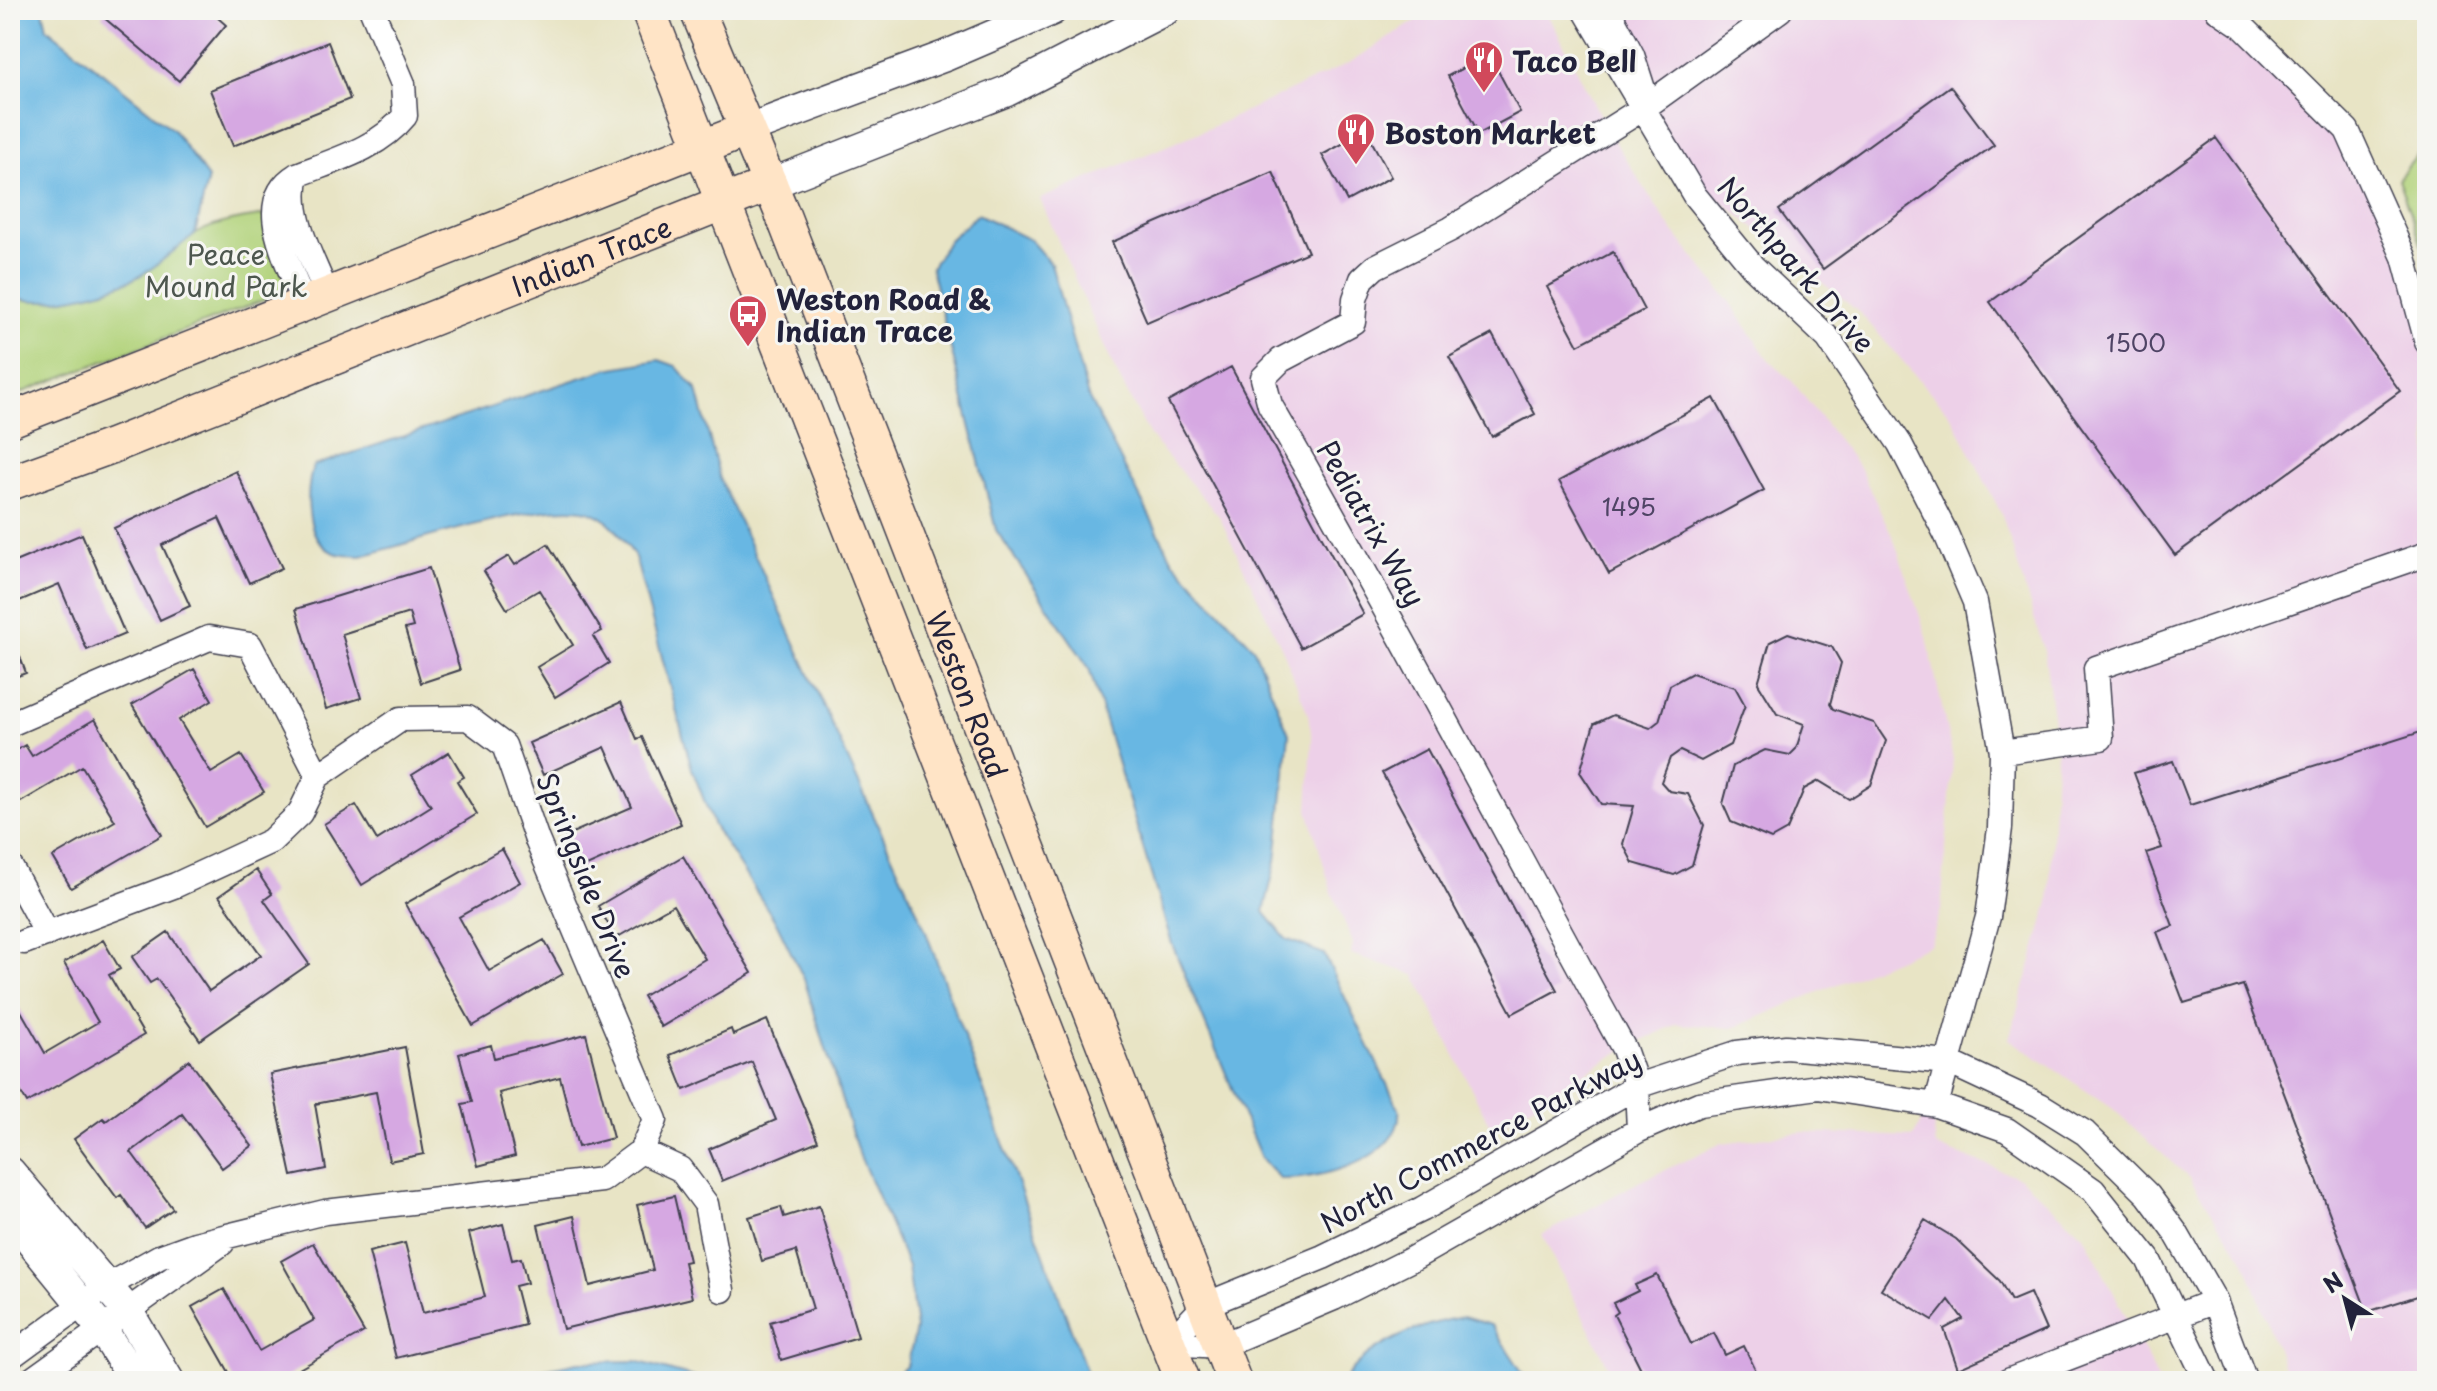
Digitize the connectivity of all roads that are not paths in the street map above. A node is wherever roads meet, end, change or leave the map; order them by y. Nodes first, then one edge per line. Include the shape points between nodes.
1 (372, 10) edge
2 (648, 10) edge
3 (697, 10) edge
4 (1052, 10) edge
5 (1165, 10) edge
6 (1585, 10) edge
7 (1608, 10) edge
8 (1780, 10) edge
9 (2218, 10) edge
10 (1645, 107) junction
11 (746, 130) junction
12 (701, 148) junction
13 (770, 184) junction
14 (722, 204) junction
15 (316, 300) junction
16 (2427, 342) edge
17 (10, 420) edge
18 (10, 483) edge
19 (2427, 554) edge
20 (10, 724) edge
21 (2002, 752) junction
22 (318, 776) junction
23 (10, 866) edge
24 (23, 942) edge
25 (1948, 1062) junction
26 (1637, 1086) junction
27 (1936, 1105) junction
28 (1639, 1130) junction
29 (641, 1151) junction
30 (10, 1172) edge
31 (10, 1216) edge
32 (230, 1237) junction
33 (107, 1286) junction
34 (722, 1290) dead end
35 (2215, 1301) junction
36 (82, 1303) junction
37 (1205, 1305) junction
38 (127, 1310) junction
39 (2178, 1316) junction
40 (102, 1329) junction
41 (1169, 1343) junction
42 (1220, 1346) junction
43 (10, 1357) edge
44 (30, 1381) edge
45 (135, 1381) edge
46 (169, 1381) edge
47 (1183, 1381) edge
48 (1234, 1381) edge
49 (2008, 1381) edge
50 (2207, 1381) edge
51 (2245, 1381) edge

1 - 15 street via 403,84 405,116 369,146 297,175 294,210
2 - 12 main road, Weston Road
3 - 11 main road, Weston Road
4 - 11 street
5 - 13 street, Indian Trace via 1007,91
6 - 10 street, Northpark Drive
7 - 10 street, Northpark Drive via 1641,78
8 - 10 street
9 - 16 street via 2242,26 2347,130 2404,257
10 - 21 street, Northpark Drive via 1695,196 1753,267 1828,338 1900,444 1975,602
10 - 26 street, Pediatrix Way via 1451,229 1375,267 1362,279 1353,322 1281,360 1263,378 1270,405 1387,607 1424,685 1624,1049
11 - 12 main road
11 - 13 main road, Weston Road
12 - 14 main road, Weston Road
12 - 15 main road
13 - 14 main road, Indian Trace
13 - 37 main road, Weston Road
14 - 18 main road, Indian Trace
14 - 41 main road, Weston Road
15 - 17 main road
19 - 21 street via 2096,668 2101,738
20 - 22 street via 209,638 229,641 250,645
21 - 25 street, Northpark Drive via 2000,828 1988,917
22 - 24 street, Springside Drive via 300,813 271,841 176,885
22 - 29 street, Springside Drive via 401,719 468,718 504,745 537,840 655,1120
23 - 24 street
25 - 26 street, North Commerce Parkway via 1786,1047 1737,1053
25 - 27 street, Northpark Drive
25 - 35 street, North Commerce Parkway via 2040,1105 2085,1133 2148,1195
26 - 28 street, Pediatrix Way
26 - 37 street, North Commerce Parkway via 1422,1209
27 - 28 street via 1818,1087 1699,1104
27 - 39 street via 2007,1130 2093,1190 2148,1259
28 - 42 street via 1410,1260
29 - 32 street via 602,1180 325,1212
29 - 34 street via 680,1169 706,1204
30 - 33 street
31 - 36 street
32 - 33 street via 159,1257
32 - 38 street
33 - 36 street
33 - 38 street
35 - 39 street
35 - 51 street, North Commerce Parkway
36 - 40 street
36 - 43 street
37 - 41 street, North Commerce Parkway
37 - 42 main road, Weston Road
38 - 40 street
38 - 46 street
39 - 49 street
39 - 50 street
40 - 44 street
40 - 45 street
41 - 42 street
41 - 47 main road, Weston Road
42 - 48 main road, Weston Road

